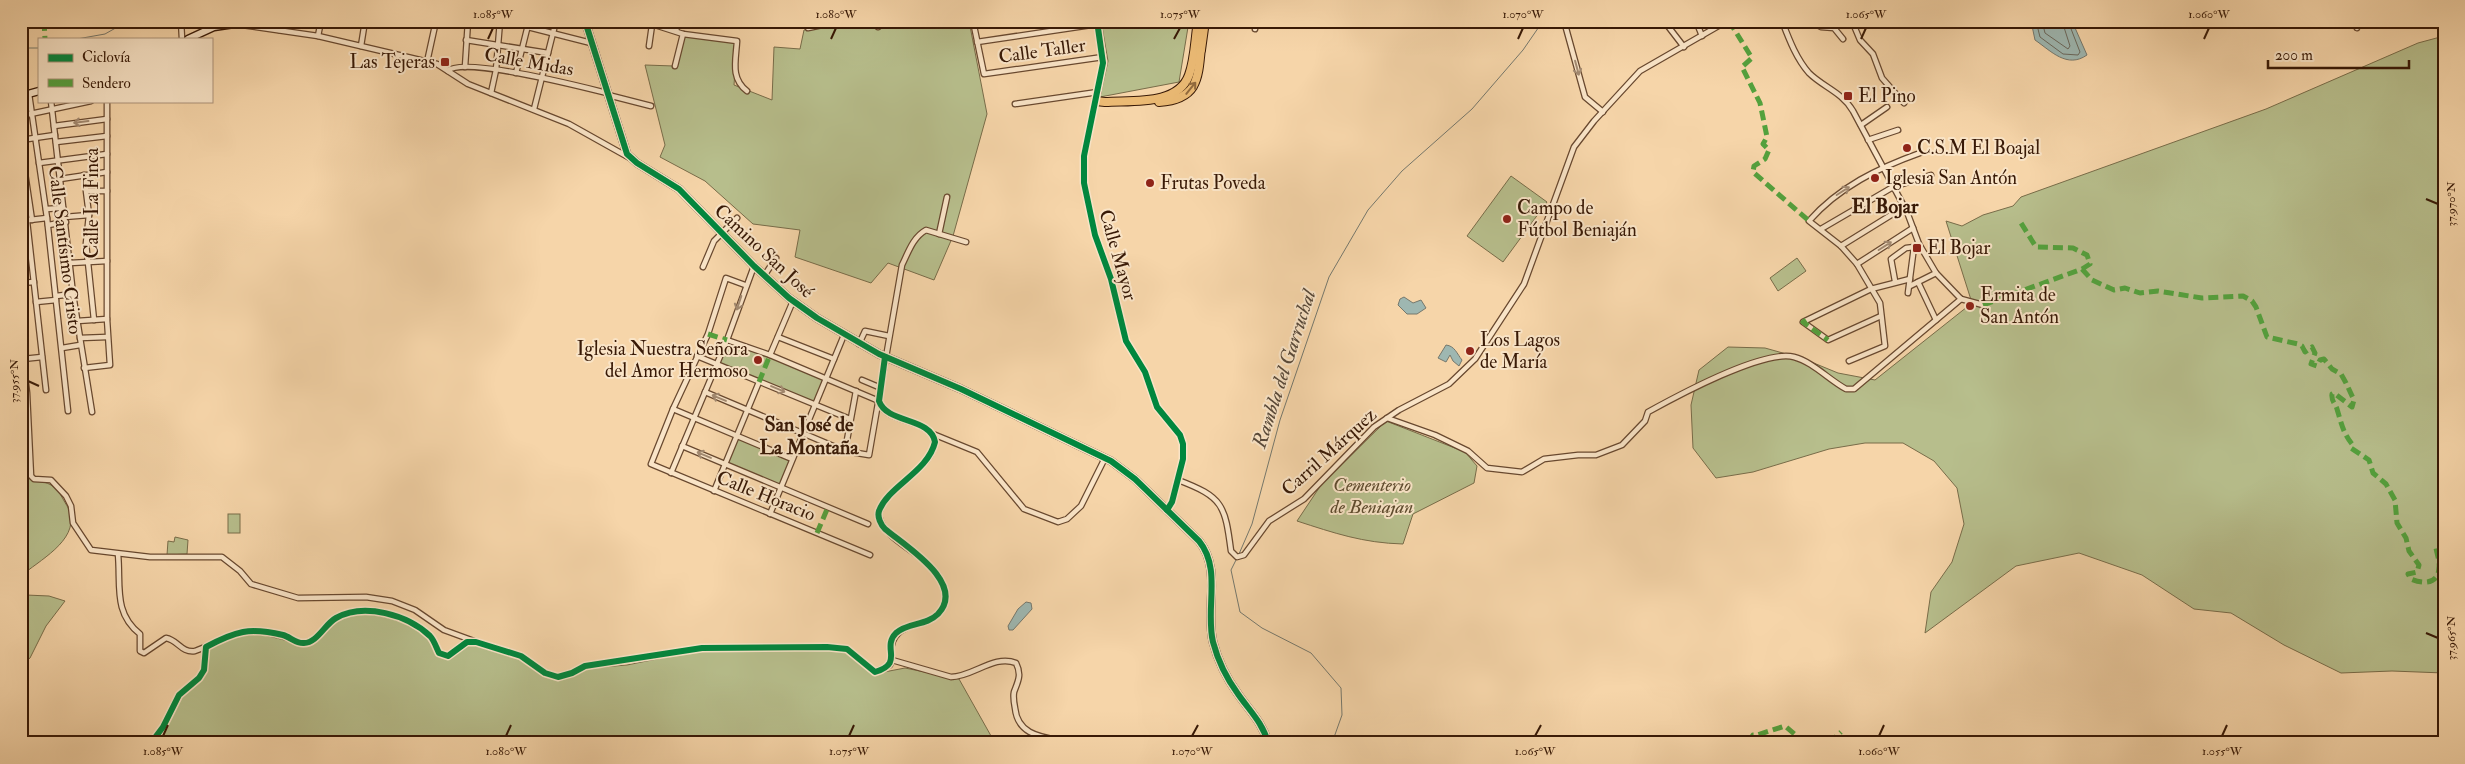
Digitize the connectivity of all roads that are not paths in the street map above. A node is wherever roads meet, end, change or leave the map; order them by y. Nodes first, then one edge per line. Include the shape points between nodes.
1 (181, 21) edge
2 (254, 21) edge
3 (261, 21) edge
4 (280, 21) edge
5 (321, 21) edge
6 (365, 21) edge
7 (436, 21) edge
8 (468, 21) edge
9 (500, 21) edge
10 (506, 21) edge
11 (556, 21) edge
12 (585, 21) edge
13 (630, 21) edge
14 (678, 21) edge
15 (842, 21) edge
16 (877, 21) edge
17 (973, 21) edge
18 (1198, 21) edge
19 (1205, 21) edge
20 (1256, 21) edge
21 (1564, 21) edge
22 (1664, 21) edge
23 (1696, 21) edge
24 (1727, 21) edge
25 (1782, 21) edge
26 (1810, 21) edge
27 (1852, 21) edge
28 (2359, 21) edge
29 (513, 23) dead end
30 (1098, 23) edge
31 (529, 24) edge
32 (654, 24) edge
33 (239, 25) junction
34 (878, 27) dead end
35 (263, 28) junction
36 (808, 28) dead end
37 (2357, 28) dead end
38 (1255, 29) dead end
39 (279, 30) junction
40 (676, 31) junction
41 (552, 33) junction
42 (683, 34) junction
43 (318, 36) junction
44 (1702, 36) junction
45 (182, 38) edge
46 (190, 38) edge
47 (1843, 39) dead end
48 (466, 40) junction
49 (978, 42) junction
50 (592, 43) junction
51 (498, 45) junction
52 (361, 46) junction
53 (649, 46) dead end
54 (1684, 46) junction
55 (1201, 47) junction
56 (522, 49) junction
57 (548, 53) junction
58 (1103, 58) junction
59 (427, 62) junction
60 (674, 66) dead end
61 (1191, 66) junction
62 (465, 67) junction
63 (496, 70) junction
64 (448, 71) junction
65 (516, 73) junction
66 (542, 77) junction
67 (38, 91) edge
68 (747, 91) dead end
69 (1098, 92) junction
70 (491, 93) junction
71 (29, 94) junction
72 (607, 94) junction
73 (21, 96) edge
74 (51, 102) edge
75 (86, 102) edge
76 (107, 102) edge
77 (1904, 103) dead end
78 (1015, 104) dead end
79 (1095, 104) junction
80 (651, 106) dead end
81 (1887, 107) dead end
82 (52, 109) junction
83 (534, 110) junction
84 (1603, 112) junction
85 (32, 114) junction
86 (21, 116) edge
87 (107, 119) junction
88 (1861, 125) junction
89 (54, 126) junction
90 (1898, 130) dead end
91 (55, 135) junction
92 (107, 136) junction
93 (35, 138) junction
94 (21, 140) edge
95 (1868, 140) junction
96 (56, 142) junction
97 (21, 146) edge
98 (1920, 153) dead end
99 (107, 154) junction
100 (629, 157) junction
101 (58, 159) junction
102 (39, 163) junction
103 (1881, 167) junction
104 (108, 172) junction
105 (1931, 174) dead end
106 (84, 175) junction
107 (60, 179) junction
108 (1893, 187) junction
109 (86, 191) junction
110 (107, 191) junction
111 (947, 197) dead end
112 (1904, 207) junction
113 (63, 208) junction
114 (46, 209) junction
115 (89, 215) junction
116 (64, 217) junction
117 (47, 218) junction
118 (737, 218) dead end
119 (27, 221) edge
120 (66, 222) junction
121 (48, 225) junction
122 (1913, 228) junction
123 (1822, 229) junction
124 (720, 234) junction
125 (939, 234) junction
126 (966, 242) dead end
127 (1919, 244) junction
128 (1841, 246) junction
129 (1914, 248) junction
130 (776, 258) dead end
131 (88, 261) junction
132 (107, 261) junction
133 (70, 263) junction
134 (1857, 264) junction
135 (754, 266) junction
136 (704, 267) dead end
137 (1936, 273) junction
138 (764, 276) junction
139 (1910, 279) junction
140 (1894, 281) junction
141 (34, 282) junction
142 (1918, 282) junction
143 (21, 283) edge
144 (745, 284) junction
145 (1910, 286) junction
146 (1871, 289) junction
147 (1908, 293) dead end
148 (73, 294) junction
149 (56, 298) junction
150 (1961, 299) junction
151 (793, 301) junction
152 (36, 302) junction
153 (1983, 305) dead end
154 (1881, 316) junction
155 (94, 320) junction
156 (107, 320) junction
157 (1936, 320) junction
158 (77, 321) junction
159 (844, 335) junction
160 (778, 336) junction
161 (889, 336) junction
162 (107, 337) junction
163 (80, 338) junction
164 (727, 340) junction
165 (21, 343) edge
166 (859, 344) junction
167 (80, 345) junction
168 (62, 348) junction
169 (770, 355) junction
170 (697, 356) junction
171 (42, 357) junction
172 (885, 357) junction
173 (23, 359) junction
174 (834, 359) junction
175 (1849, 361) dead end
176 (716, 364) junction
177 (84, 368) junction
178 (825, 378) junction
179 (23, 380) edge
180 (862, 380) dead end
181 (759, 382) junction
182 (881, 388) junction
183 (46, 390) dead end
184 (25, 391) edge
185 (856, 391) junction
186 (705, 392) junction
187 (879, 401) junction
188 (815, 405) junction
189 (673, 409) junction
190 (747, 410) junction
191 (68, 411) dead end
192 (92, 412) dead end
193 (694, 418) junction
194 (1387, 418) junction
195 (850, 419) junction
196 (803, 433) junction
197 (932, 434) junction
198 (737, 436) junction
199 (682, 446) junction
200 (845, 450) junction
201 (1105, 458) junction
202 (792, 459) junction
203 (725, 464) junction
204 (671, 473) junction
205 (1178, 480) junction
206 (781, 487) junction
207 (714, 491) junction
208 (1168, 510) junction
209 (770, 514) junction
210 (868, 524) dead end
211 (118, 554) junction
212 (870, 555) dead end
213 (476, 642) junction
214 (206, 647) junction
215 (892, 660) junction
216 (1128, 742) edge
217 (96, 743) edge
218 (113, 743) edge
219 (151, 743) edge
220 (1071, 743) edge
221 (1113, 743) edge
222 (1268, 743) edge

1 - 45 street
2 - 33 main road
3 - 35 street
4 - 39 street
5 - 43 street
6 - 52 street
7 - 59 street
8 - 48 street
9 - 51 street
10 - 29 street
11 - 41 street
12 - 50 main road
13 - 32 street
14 - 40 street
15 - 36 street
16 - 34 street
17 - 49 street
18 - 61 main road
19 - 55 main road
20 - 38 street
21 -> 84 street via 1585,97
22 - 54 street
23 - 44 street
24 - 44 street, Carril Márquez
25 - 88 street via 1792,46 1809,72 1846,100
26 - 47 street via 1821,27 1834,28
27 - 77 street via 1860,40 1873,54 1882,78
28 - 37 street
30 - 49 street
30 - 58 street, Calle Mayor
31 - 41 street
31 - 56 street
32 - 40 street
32 - 53 street
33 - 35 street, Camino San José
33 - 46 main road via 214,27
35 - 39 street, Camino San José
39 - 43 street, Camino San José
40 - 42 street
41 - 50 street
41 - 57 street
42 - 60 street
42 - 68 street via 737,41 736,79 738,85
43 - 52 street, Camino San José
44 - 54 street, Carril Márquez
48 - 51 street
48 - 62 street
49 - 58 street, Calle Taller via 984,74
50 - 72 main road
51 - 56 street
51 - 63 street
52 - 59 street, Camino San José
54 - 84 street, Carril Márquez via 1640,72
55 - 61 main road via 1197,70 1193,71
79 -> 55 main road via 1172,101 1182,97 1197,80
56 - 57 street
56 - 65 street
57 - 66 street
58 - 69 street, Calle Mayor
59 - 64 street, Camino San José
61 - 79 main road via 1184,85 1169,96
62 - 63 street, Calle Midas
62 - 64 street, Calle Midas via 453,67
63 - 65 street, Calle Midas
63 - 70 street
64 - 70 street, Camino San José
65 - 66 street, Calle Midas
66 - 72 street, Calle Midas
66 - 83 street
67 - 71 main road
69 - 78 street
69 - 79 street, Calle Mayor
70 - 83 street, Camino San José
71 - 73 main road
71 - 85 street, Calle Santísimo Cristo
72 - 80 street, Calle Midas
72 - 100 main road
74 - 82 street
75 - 82 street
76 - 87 street, Calle La Finca
79 - 205 street, Calle Mayor via 1083,168 1088,205 1126,341 1145,372 1158,407 1182,440 1183,456
81 - 88 street
82 - 85 street
82 - 89 street
83 - 100 street, Camino San José
84 - 194 street, Carril Márquez via 1574,147 1524,284 1475,359 1449,384
85 - 86 street
85 - 93 street, Calle Santísimo Cristo
87 -> 89 street
87 - 92 street, Calle La Finca
88 - 95 street
89 - 91 street
90 - 95 street
91 - 93 street
91 - 96 street
92 - 96 street
92 - 99 street, Calle La Finca
93 - 94 street
93 - 102 street, Calle Santísimo Cristo
95 - 103 street
96 - 101 street
97 - 119 street
98 - 103 street
99 - 101 street
99 - 104 street, Calle La Finca
100 - 124 main road, Camino San José via 676,187
101 - 102 street
101 - 107 street
102 - 114 street, Calle Santísimo Cristo
103 - 108 street
123 -> 103 street via 1809,221 1826,202
104 - 106 street
104 - 110 street, Calle La Finca
105 - 108 street
106 - 107 street
106 - 109 street
107 - 113 street
108 - 112 street
108 - 123 street
109 - 110 street
109 - 115 street
110 - 132 street, Calle La Finca
111 - 125 street
112 - 122 street
112 - 128 street
113 - 114 street
113 - 116 street
114 - 117 street, Calle Santísimo Cristo
115 - 116 street
115 - 131 street
116 - 120 street
117 - 119 street
117 - 121 street, Calle Santísimo Cristo
118 - 124 street
119 - 141 street
120 - 121 street
120 - 133 street
121 - 149 street, Calle Santísimo Cristo
122 - 127 street
134 -> 122 street
123 - 128 street
124 - 135 main road, Camino San José
124 - 136 street
125 - 126 street
125 - 161 street via 926,230 920,234 902,265
127 - 129 street
127 - 137 street
128 - 134 street
129 - 139 street
129 - 140 street via 1906,248 1891,258
130 - 138 street
131 - 132 street
131 - 133 street
131 - 155 street
132 - 156 street, Calle La Finca
133 - 148 street
134 - 146 street
135 - 138 main road, Camino San José
135 - 144 street
137 - 142 street
137 - 150 street
138 - 151 main road, Camino San José
139 - 140 street
139 - 145 street
140 - 146 street
141 - 143 street
141 - 152 street
142 - 145 street
142 - 157 street
144 -> 164 street
144 - 170 street via 726,278 708,334
145 - 147 street
146 - 154 street via 1880,303
146 - 154 street via 1803,322 1828,340
148 - 149 street
148 - 158 street
149 - 152 street
149 - 168 street, Calle Santísimo Cristo
150 - 153 street
150 - 157 street
151 - 159 main road, Camino San José
151 - 160 street
152 - 171 street
154 - 175 street via 1884,346
155 - 156 street
155 - 158 street
156 - 162 street, Calle La Finca
157 - 194 street via 1854,389 1846,390 1796,357 1776,355 1703,382 1648,412 1645,421 1622,445 1596,456 1544,459 1522,472 1487,468 1468,451
158 - 163 street
159 - 166 main road, Camino San José
159 - 174 street
160 - 169 street
160 - 174 street
161 - 166 street via 865,331
161 - 172 street
162 - 163 street
162 - 177 street, Calle La Finca via 110,365
163 - 167 street
164 - 169 street
164 - 176 street
165 - 173 street
166 - 172 main road, Camino San José
167 - 168 street
167 - 177 street
168 - 191 street, Calle Santísimo Cristo
169 - 178 street
170 - 176 street
170 - 189 street
171 - 173 street
171 - 183 street
172 - 182 street
172 - 201 main road, Camino San José via 957,387
173 - 179 street
174 - 178 street
176 - 181 street
176 - 186 street
177 - 192 street
178 - 185 street
178 - 188 street
179 - 184 street
180 - 182 street
181 -> 188 street
181 - 190 street
182 - 187 street
184 - 211 street via 31,476 51,480 66,496 73,523 92,550
185 - 187 street
185 - 195 street
190 -> 186 street
186 - 193 street
187 - 197 street via 886,411
187 - 200 street via 869,455
188 - 195 street
188 - 196 street
189 - 193 street
189 - 204 street, Calle Horacio via 651,464
190 - 196 street
190 - 198 street
193 - 198 street
193 - 199 street
194 - 205 street, Carril Márquez via 1369,432 1304,499 1269,521 1241,557 1231,551 1227,519 1218,502 1198,488
195 - 200 street
196 - 200 street
196 - 202 street
197 - 201 street via 977,452 1024,509 1058,522 1067,519 1081,506
197 - 215 street via 934,445 926,459 886,501 879,516 885,529 935,571 943,582 944,604 937,614 921,624 905,627 894,635 890,651
198 - 202 street
198 - 203 street
203 -> 199 street
199 - 204 street
201 - 208 main road, Camino San José via 1130,475
202 - 206 street
203 - 206 street
203 - 207 street
204 - 207 street, Calle Horacio
205 - 208 street, Calle Mayor
206 - 209 street
206 - 210 street
207 - 209 street, Calle Horacio
208 - 222 main road, Camino San José via 1208,553 1210,628 1215,650 1228,678 1260,722
209 - 212 street, Calle Horacio
211 - 213 street via 222,557 251,584 298,598 366,597 392,601 415,610 444,630
211 - 214 street via 120,603 126,620 140,634 140,650 144,653 166,638 171,638 186,651
213 - 214 street via 467,642 448,656 439,653 431,637 400,617 358,612 337,617 313,641 303,644 285,636 241,630
213 - 215 street via 521,656 545,673 558,677 586,666 702,648 847,649 875,672 890,665
214 - 219 street via 204,670 179,695
215 - 220 street via 950,677 961,677 1003,661 1016,663 1020,676 1013,696 1016,719 1023,729 1033,734
216 - 221 street
217 - 218 street via 106,740

